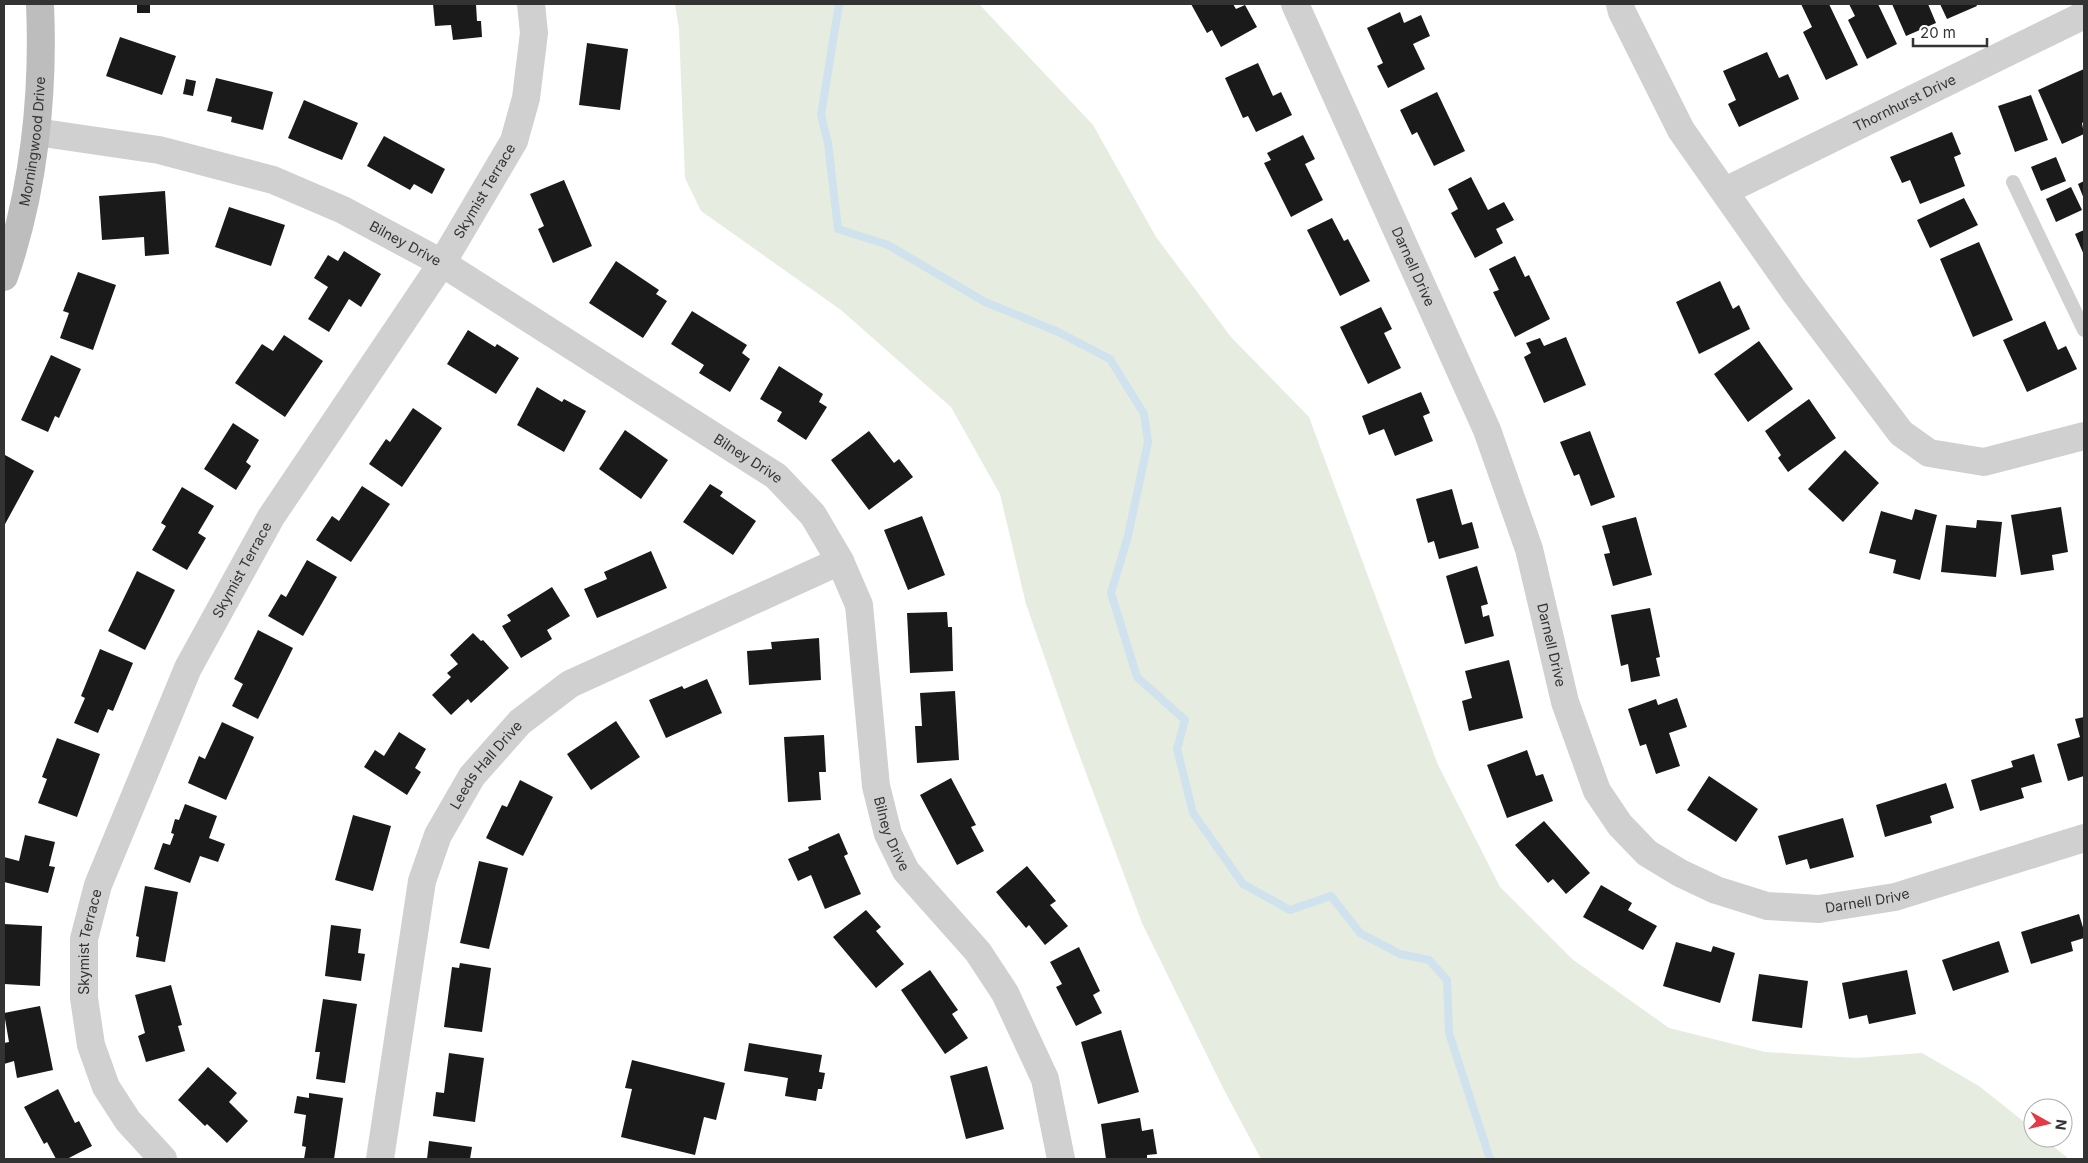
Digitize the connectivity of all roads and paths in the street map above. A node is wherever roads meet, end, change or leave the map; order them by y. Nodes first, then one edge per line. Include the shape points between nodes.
1 (40, 4) edge
2 (531, 4) edge
3 (1295, 4) edge
4 (1620, 4) edge
5 (2084, 14) edge
6 (36, 132) junction
7 (2013, 182) dead end
8 (1725, 191) junction
9 (442, 263) junction
10 (4, 277) edge
11 (2084, 330) edge
12 (2084, 436) edge
13 (840, 561) junction
14 (2084, 838) edge
15 (164, 1159) edge
16 (380, 1159) edge
17 (1060, 1159) edge

1 - 6 street, Morningwood Drive
2 - 9 street, Skymist Terrace via 534,33 526,98 514,141
3 - 14 street, Darnell Drive via 1487,430 1529,549 1565,702 1598,791 1620,825 1647,853 1716,890 1767,906 1819,909 1895,897
4 - 8 street via 1681,130
5 - 8 street, Thornhurst Drive
6 - 9 street, Bilney Drive via 159,150 272,180 343,210
6 - 10 street, Morningwood Drive via 24,201
7 - 11 lane
8 - 12 street via 1794,291 1901,433 1929,452 1984,462
9 - 13 street, Bilney Drive via 776,476 813,515
9 - 15 street, Skymist Terrace via 271,518 188,668 98,885 84,939 84,998 91,1045 106,1087 128,1122
13 - 16 street, Leeds Hall Drive via 570,684 520,722 472,776 438,835 422,881
13 - 17 street, Bilney Drive via 859,605 876,786 888,834 906,871 978,952 1005,993 1045,1079

